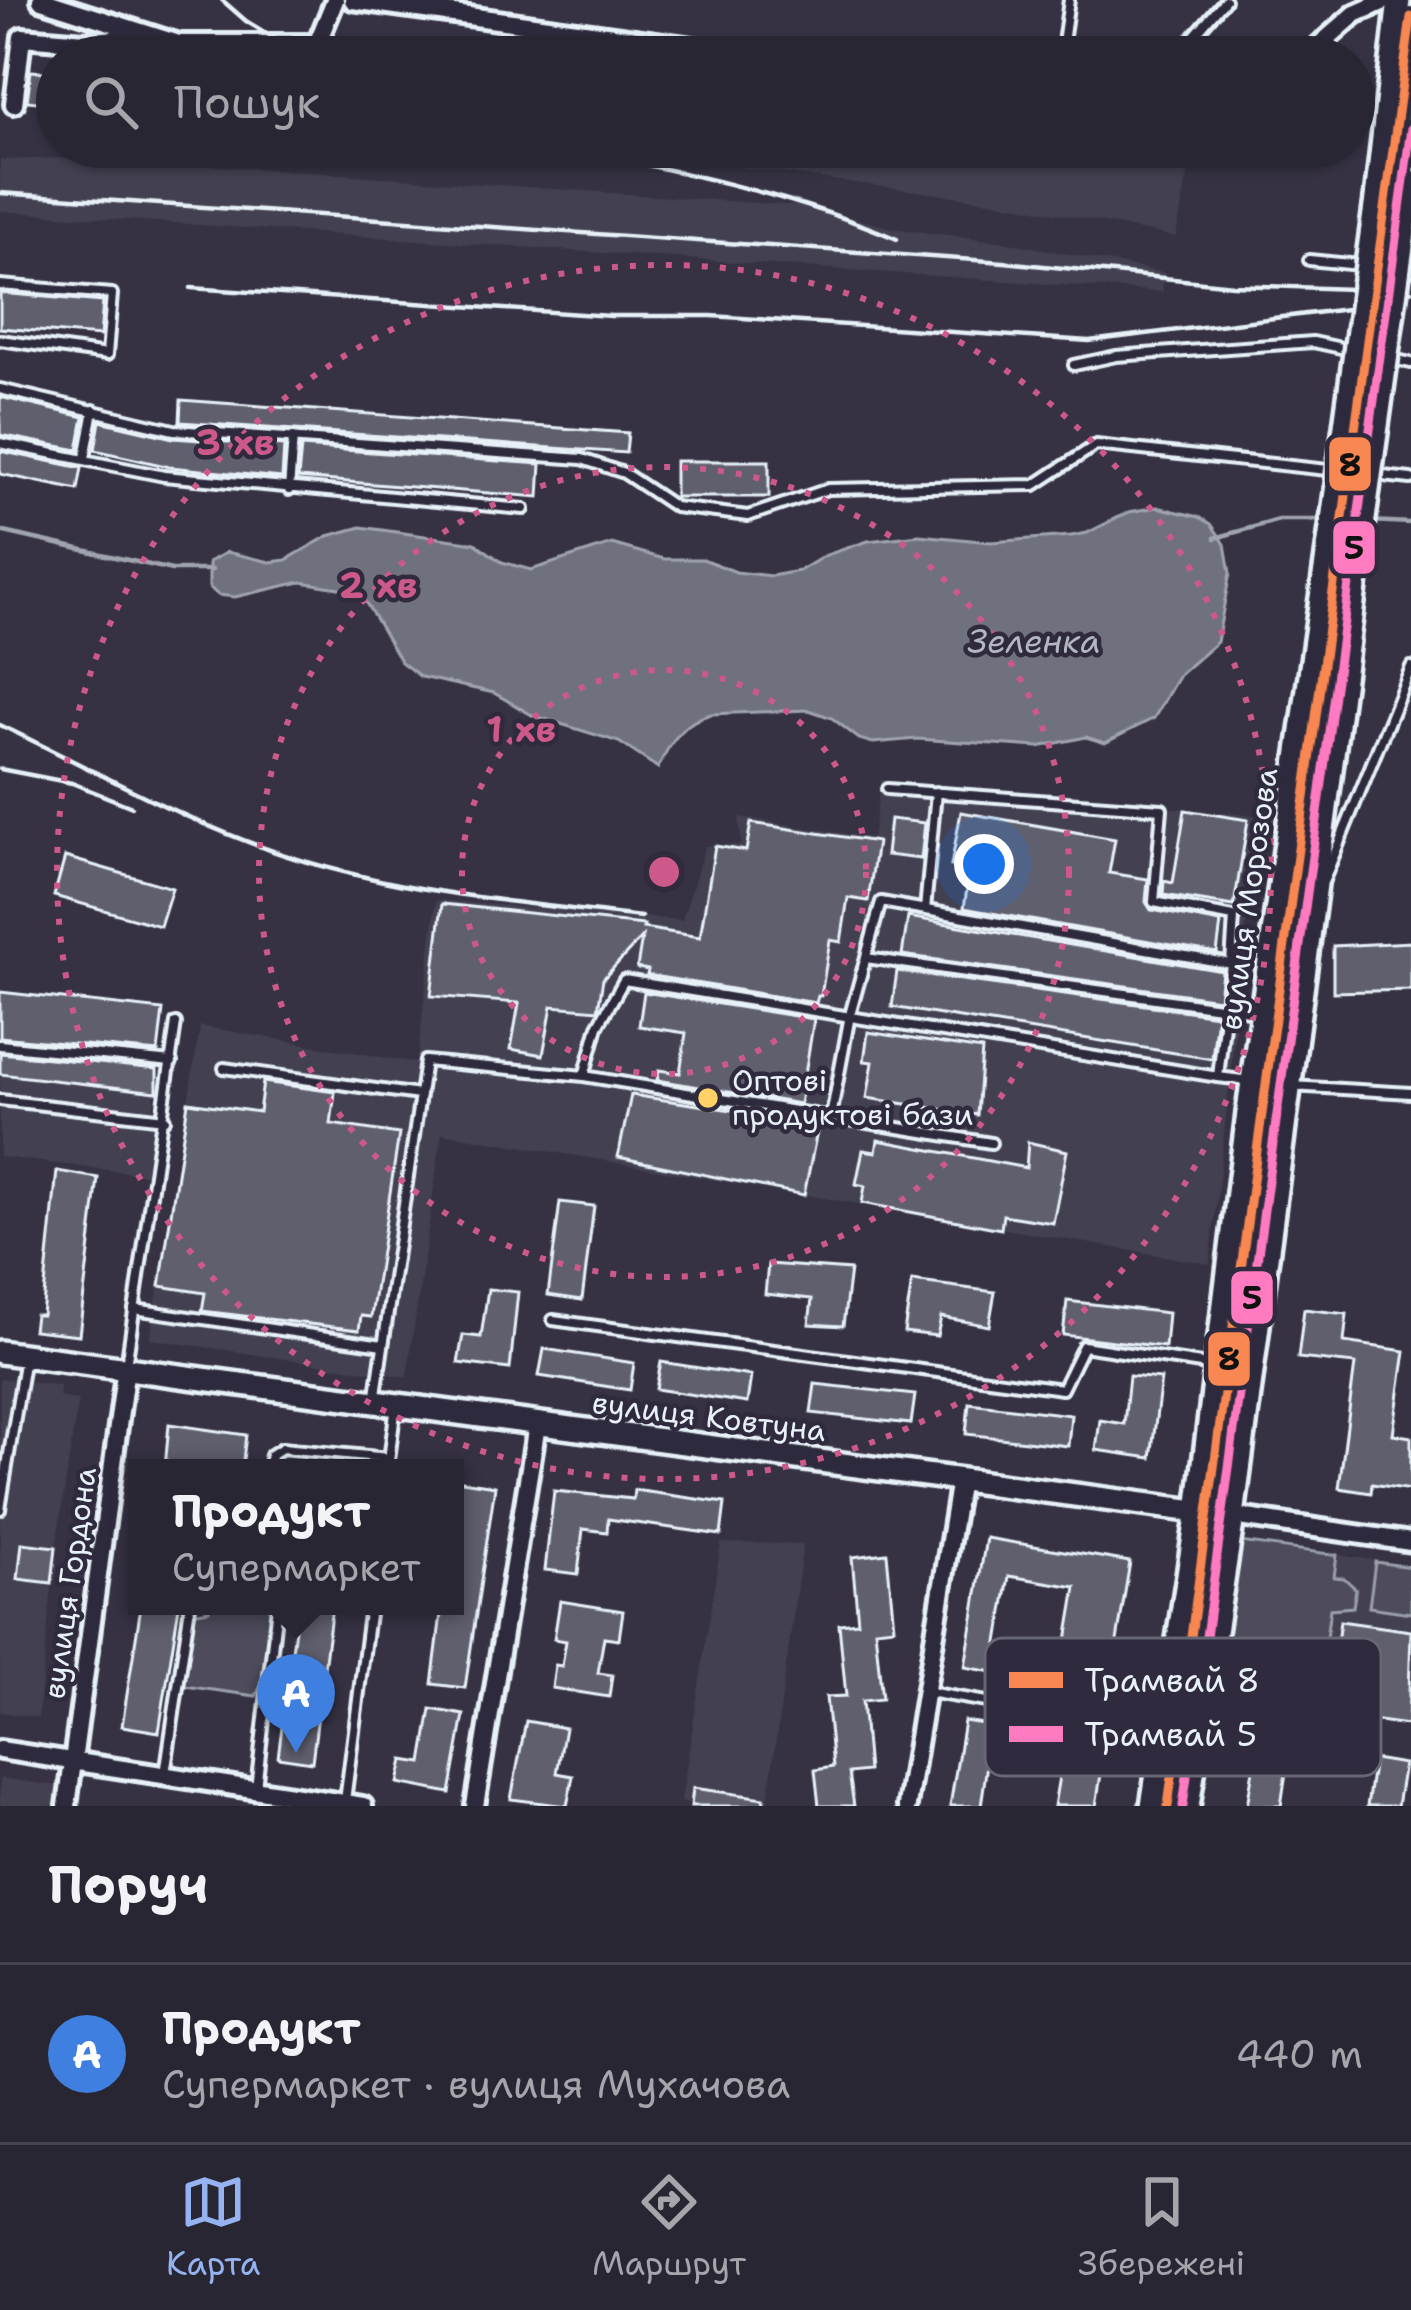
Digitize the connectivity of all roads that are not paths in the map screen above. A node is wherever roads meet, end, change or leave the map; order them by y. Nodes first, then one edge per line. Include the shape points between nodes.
1 (40, 0) edge
2 (335, 0) edge
3 (353, 0) edge
4 (1069, 0) edge
5 (1225, 0) edge
6 (1387, 0) edge
7 (1399, 0) edge
8 (153, 35) junction
9 (143, 36) edge
10 (156, 36) edge
11 (319, 36) edge
12 (613, 36) edge
13 (1064, 36) edge
14 (1195, 36) edge
15 (1330, 36) edge
16 (36, 39) edge
17 (14, 104) dead end
18 (1409, 192) edge
19 (1310, 260) dead end
20 (1411, 271) edge
21 (0, 285) edge
22 (0, 340) edge
23 (1411, 363) edge
24 (1074, 365) dead end
25 (0, 389) edge
26 (94, 410) junction
27 (293, 437) junction
28 (0, 442) edge
29 (85, 458) junction
30 (1411, 479) edge
31 (289, 490) junction
32 (524, 508) dead end
33 (1411, 667) edge
34 (887, 789) dead end
35 (936, 792) junction
36 (1316, 898) junction
37 (925, 910) junction
38 (866, 958) junction
39 (1231, 964) junction
40 (1226, 1010) junction
41 (1262, 1012) junction
42 (850, 1015) junction
43 (176, 1023) dead end
44 (0, 1045) edge
45 (172, 1063) junction
46 (224, 1068) dead end
47 (584, 1076) junction
48 (1218, 1076) junction
49 (1252, 1081) junction
50 (1291, 1086) junction
51 (1411, 1094) edge
52 (419, 1095) junction
53 (0, 1100) edge
54 (831, 1118) junction
55 (165, 1119) junction
56 (991, 1143) dead end
57 (134, 1309) junction
58 (554, 1320) dead end
59 (383, 1345) junction
60 (0, 1352) edge
61 (25, 1355) junction
62 (1216, 1366) junction
63 (126, 1367) junction
64 (386, 1402) junction
65 (537, 1425) junction
66 (270, 1459) edge
67 (360, 1459) edge
68 (389, 1459) edge
69 (960, 1479) junction
70 (0, 1510) edge
71 (1198, 1510) junction
72 (1233, 1516) junction
73 (1411, 1542) edge
74 (189, 1615) edge
75 (277, 1615) edge
76 (369, 1615) edge
77 (1178, 1638) edge
78 (1214, 1638) edge
79 (926, 1691) junction
80 (985, 1701) edge
81 (0, 1750) edge
82 (73, 1761) junction
83 (165, 1774) junction
84 (1157, 1776) edge
85 (1193, 1776) edge
86 (256, 1788) junction
87 (354, 1804) edge
88 (67, 1806) edge
89 (475, 1806) edge
90 (907, 1806) edge
91 (1152, 1806) edge
92 (1188, 1806) edge

1 - 8 street
2 - 11 street
3 - 12 street
4 - 13 lane
5 - 14 lane
6 - 15 street
7 - 41 main road, вулиця Морозова, bridge
8 - 9 street
8 - 10 street
16 - 17 street via 22,38
18 - 36 main road, bridge
19 - 20 lane
21 - 22 lane via 112,294 107,355
23 - 24 lane via 1312,342
25 - 26 lane
26 - 27 lane via 174,430
26 - 29 lane
27 - 30 lane via 582,459 624,472 675,508 748,516 829,489 1035,485 1096,446
27 - 31 lane
28 - 29 lane
29 - 31 lane
31 - 32 lane
33 - 36 lane
34 - 35 lane
35 - 37 lane
35 - 39 lane via 1162,809 1154,902 1234,917
36 - 50 main road
37 - 38 lane via 881,902
37 - 39 lane
38 - 40 lane
38 - 42 lane
39 - 40 lane
40 - 41 lane
40 - 48 lane
41 - 49 main road, вулиця Морозова
42 - 47 lane via 624,980 598,1026
42 - 48 lane
42 - 54 lane
43 - 45 lane
44 - 45 lane
45 - 55 lane
46 - 52 lane
47 - 52 lane via 424,1060
47 - 54 lane
48 - 49 lane
49 - 50 lane
49 - 62 main road, вулиця Морозова
50 - 51 lane
50 - 72 main road
52 - 59 lane
53 - 55 lane
54 - 56 lane
55 - 57 lane
57 - 59 lane
57 - 63 lane
58 - 62 lane via 1062,1389 1083,1346
59 - 64 lane
60 - 61 main road, вулиця Ковтуна
61 - 63 main road, вулиця Ковтуна
61 - 70 lane
62 - 71 main road, вулиця Морозова
63 - 64 main road, вулиця Ковтуна
63 - 82 street, вулиця Гордона
64 - 65 main road, вулиця Ковтуна
64 - 68 lane
65 - 69 main road, вулиця Ковтуна
65 - 89 street
66 - 67 lane via 282,1448
69 - 71 main road, вулиця Ковтуна
69 - 79 street
71 - 72 main road, вулиця Ковтуна
71 - 77 main road, вулиця Морозова
72 - 73 street, вулиця Ковтуна
72 - 78 main road
74 - 83 lane
75 - 86 lane
76 - 87 lane
79 - 80 lane
79 - 90 street
81 - 82 street
82 - 83 street
82 - 88 street, вулиця Гордона
83 - 86 street
84 - 91 main road, вулиця Морозова
85 - 92 main road
86 - 87 street

